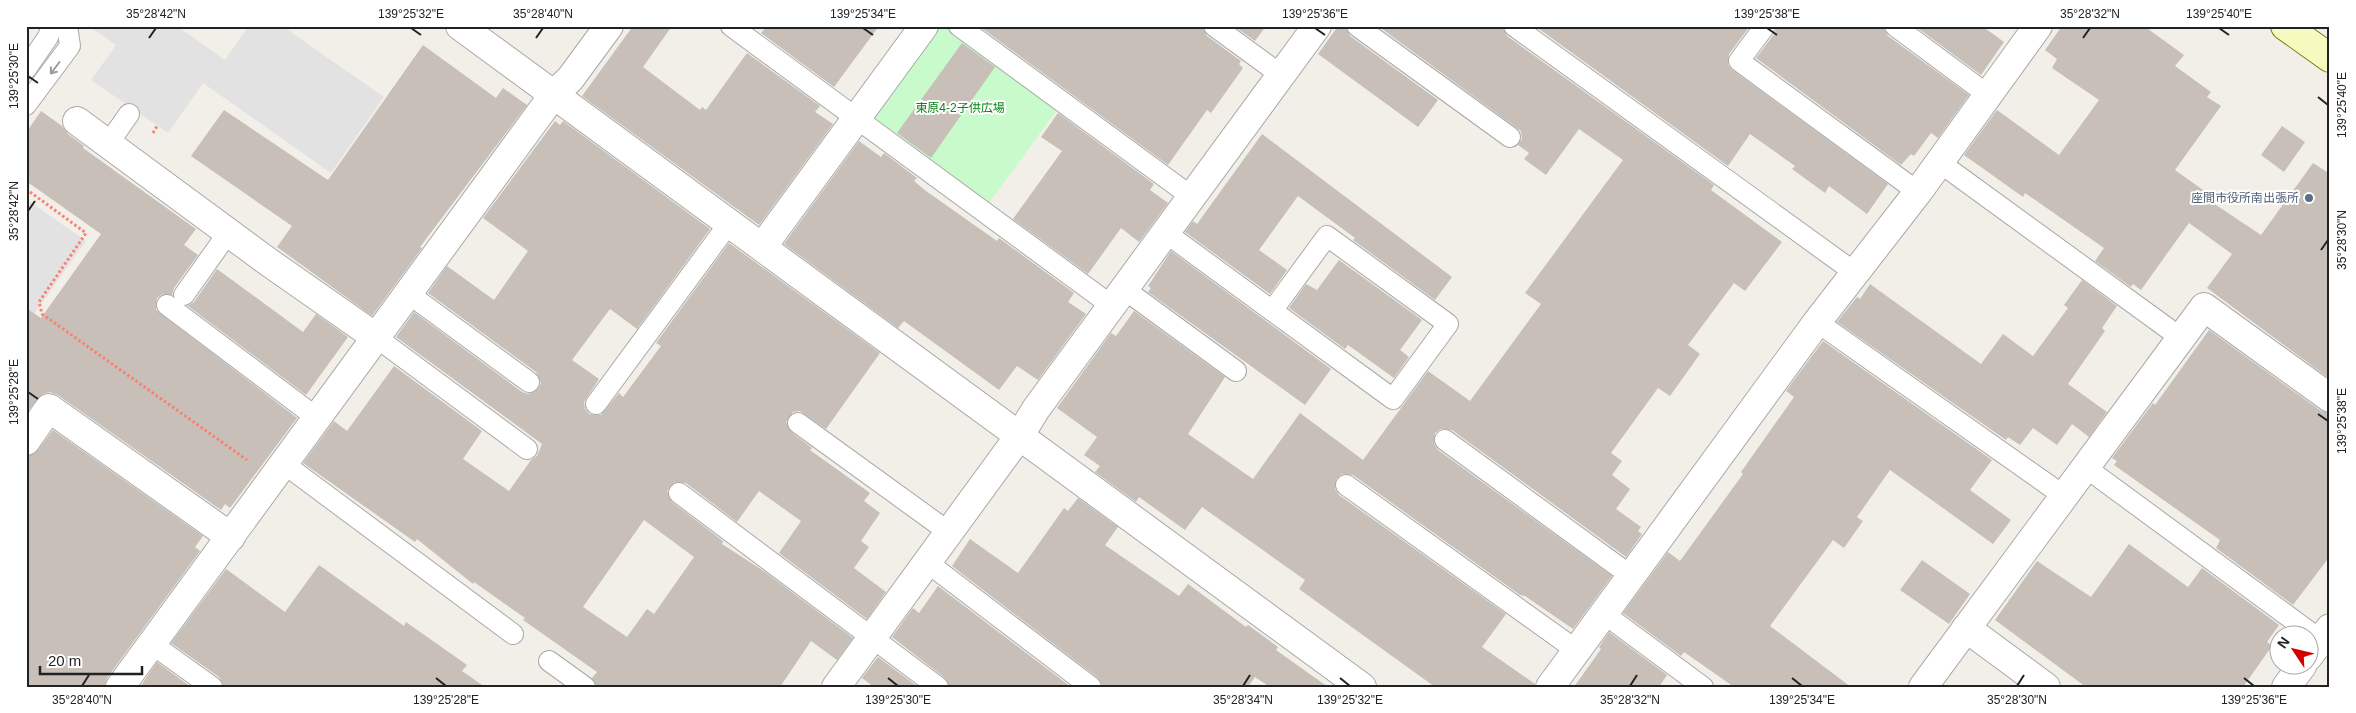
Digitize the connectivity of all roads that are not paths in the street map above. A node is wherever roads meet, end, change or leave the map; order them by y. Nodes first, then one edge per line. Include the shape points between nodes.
1 (52, 26) edge
2 (68, 26) edge
3 (460, 26) edge
4 (609, 26) edge
5 (731, 26) edge
6 (924, 26) edge
7 (959, 26) edge
8 (1214, 26) edge
9 (1317, 26) edge
10 (1357, 26) edge
11 (1514, 26) edge
12 (1765, 26) edge
13 (1895, 26) edge
14 (2038, 26) edge
15 (2285, 26) edge
16 (2330, 58) edge
17 (26, 69) edge
18 (1281, 75) junction
19 (554, 94) junction
20 (1988, 95) junction
21 (26, 105) edge
22 (129, 114) dead end
23 (856, 118) junction
24 (77, 121) dead end
25 (1510, 137) dead end
26 (108, 144) junction
27 (1939, 162) junction
28 (1918, 192) junction
29 (1192, 197) junction
30 (730, 222) junction
31 (228, 233) junction
32 (1166, 233) junction
33 (762, 246) junction
34 (1854, 272) junction
35 (409, 294) junction
36 (184, 295) dead end
37 (1118, 297) junction
38 (167, 305) dead end
39 (1272, 311) junction
40 (1816, 322) junction
41 (377, 338) junction
42 (2181, 338) junction
43 (1236, 371) dead end
44 (529, 382) dead end
45 (2330, 398) edge
46 (596, 404) dead end
47 (317, 418) junction
48 (798, 423) dead end
49 (1020, 435) junction
50 (1445, 440) dead end
51 (26, 441) edge
52 (527, 449) dead end
53 (2085, 467) junction
54 (278, 471) junction
55 (1346, 484) dead end
56 (679, 493) dead end
57 (2064, 496) junction
58 (950, 533) junction
59 (231, 536) junction
60 (928, 563) junction
61 (1630, 576) junction
62 (1603, 613) junction
63 (1966, 628) junction
64 (512, 634) dead end
65 (873, 637) junction
66 (2322, 643) edge
67 (152, 644) junction
68 (1576, 650) junction
69 (549, 661) dead end
70 (2294, 676) edge
71 (120, 687) edge
72 (212, 687) edge
73 (584, 687) edge
74 (836, 687) edge
75 (938, 687) edge
76 (1091, 687) edge
77 (1362, 687) edge
78 (1550, 687) edge
79 (1704, 687) edge
80 (1923, 687) edge
81 (2046, 687) edge
82 (2286, 687) edge

1 - 17 lane
2 -> 21 lane via 70,46
3 - 19 street
4 - 19 street via 570,79
5 - 23 lane
6 - 23 street
7 - 29 lane
8 - 18 lane
9 - 18 street
10 - 25 lane
11 - 34 lane
12 - 28 lane via 1739,61
13 - 20 lane
14 - 20 street
15 - 16 street
18 - 29 street
19 - 30 street
19 - 35 street
20 - 27 street
22 - 26 lane
23 - 33 street
23 - 37 lane
24 - 26 street
26 - 31 street
27 - 28 street
27 - 42 lane
28 - 34 street
29 - 32 street
30 - 33 street
30 - 46 lane
31 - 36 lane
31 - 41 street
32 - 37 street
32 - 39 lane
33 - 49 street
34 - 40 street
35 - 41 street
35 - 44 lane
37 - 43 lane
37 - 49 street
38 - 47 lane
39 - 39 lane via 1327,236 1448,324 1392,399
40 - 57 lane
40 - 61 street
41 - 47 street
41 - 52 lane
42 - 45 street via 2204,306
42 - 53 street
47 - 54 street
48 - 58 lane
49 - 58 street
49 - 77 street
50 - 61 lane
51 - 59 street via 49,408
53 - 57 street
53 - 66 lane
54 - 59 street
54 - 64 lane
55 - 68 lane
56 - 65 lane
57 - 63 street
58 - 60 street
59 - 67 street
60 - 65 street
60 - 76 lane
61 - 62 street
62 - 68 street
62 - 79 lane
63 - 80 street
63 - 81 street
65 - 74 street
65 - 75 lane
67 - 71 street
67 - 72 lane
68 - 78 street
69 - 73 lane
70 - 82 street

